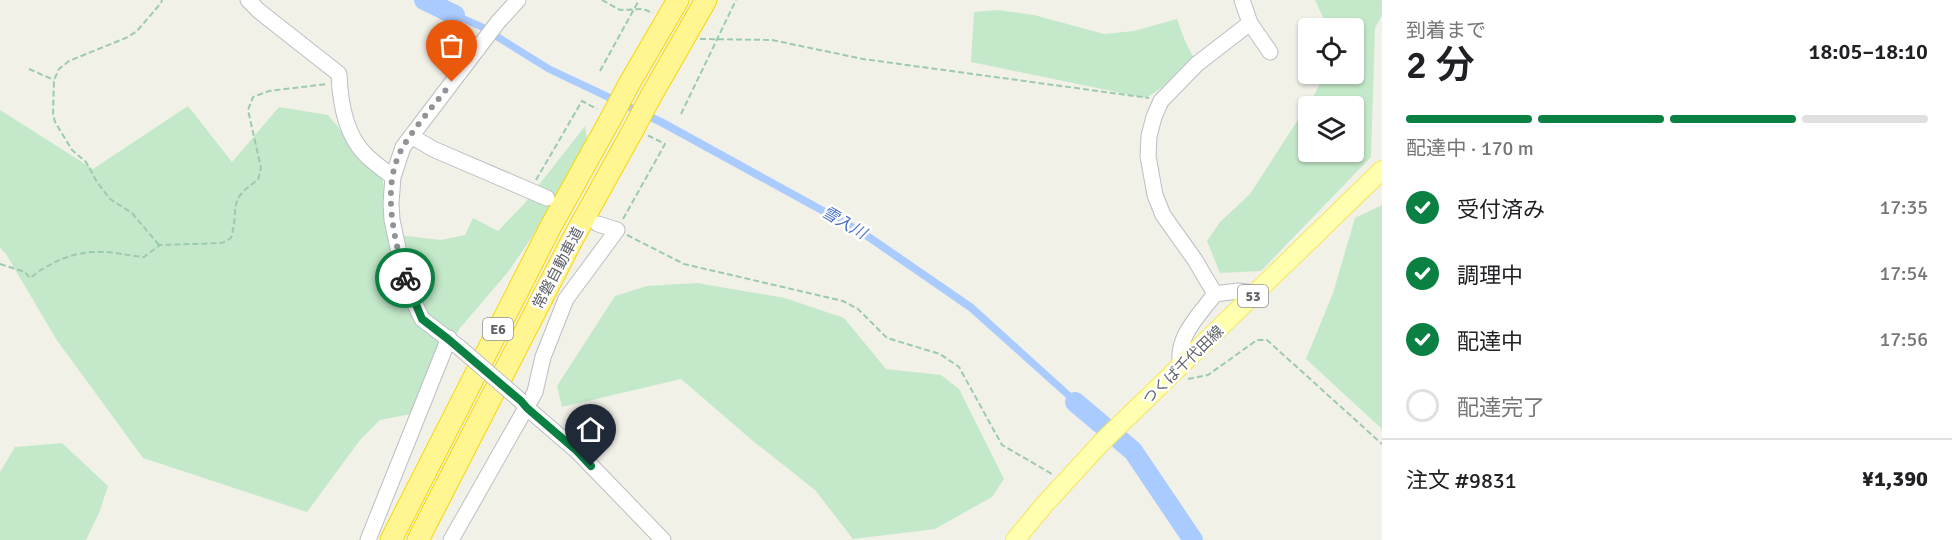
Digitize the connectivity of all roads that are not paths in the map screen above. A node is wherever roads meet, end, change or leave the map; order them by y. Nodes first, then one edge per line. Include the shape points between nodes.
1 (248, 0) edge
2 (518, 0) edge
3 (678, 0) edge
4 (706, 0) edge
5 (1242, 0) edge
6 (1250, 23) junction
7 (1270, 52) dead end
8 (411, 136) junction
9 (1382, 170) edge
10 (393, 177) junction
11 (547, 198) dead end
12 (598, 224) dead end
13 (1256, 293) junction
14 (1215, 294) junction
15 (454, 344) junction
16 (1181, 367) junction
17 (524, 404) junction
18 (368, 540) edge
19 (391, 540) edge
20 (418, 540) edge
21 (451, 540) edge
22 (663, 540) edge
23 (1015, 540) edge

1 - 10 street via 339,74 346,121 353,137 364,153
2 - 8 street
3 - 19 highway, 常磐自動車道 / E6, bridge via 528,270
4 - 20 highway, 常磐自動車道 / E6, bridge via 571,242
5 - 6 street
6 - 7 street
6 - 14 street via 1197,64 1161,101 1149,136 1148,156 1163,215
8 - 10 street
8 - 11 street
9 - 13 main road, つくば千代田線 / 53
10 - 15 street via 391,203 404,276 422,319
12 - 17 street via 617,230 566,299 543,357 535,392
13 - 14 street
13 - 16 main road, つくば千代田線 / 53
14 - 16 street via 1186,333 1178,355
15 - 17 street, bridge
15 - 18 street
16 - 23 main road, つくば千代田線 / 53 via 1102,442
17 - 21 street
17 - 22 street via 577,451

